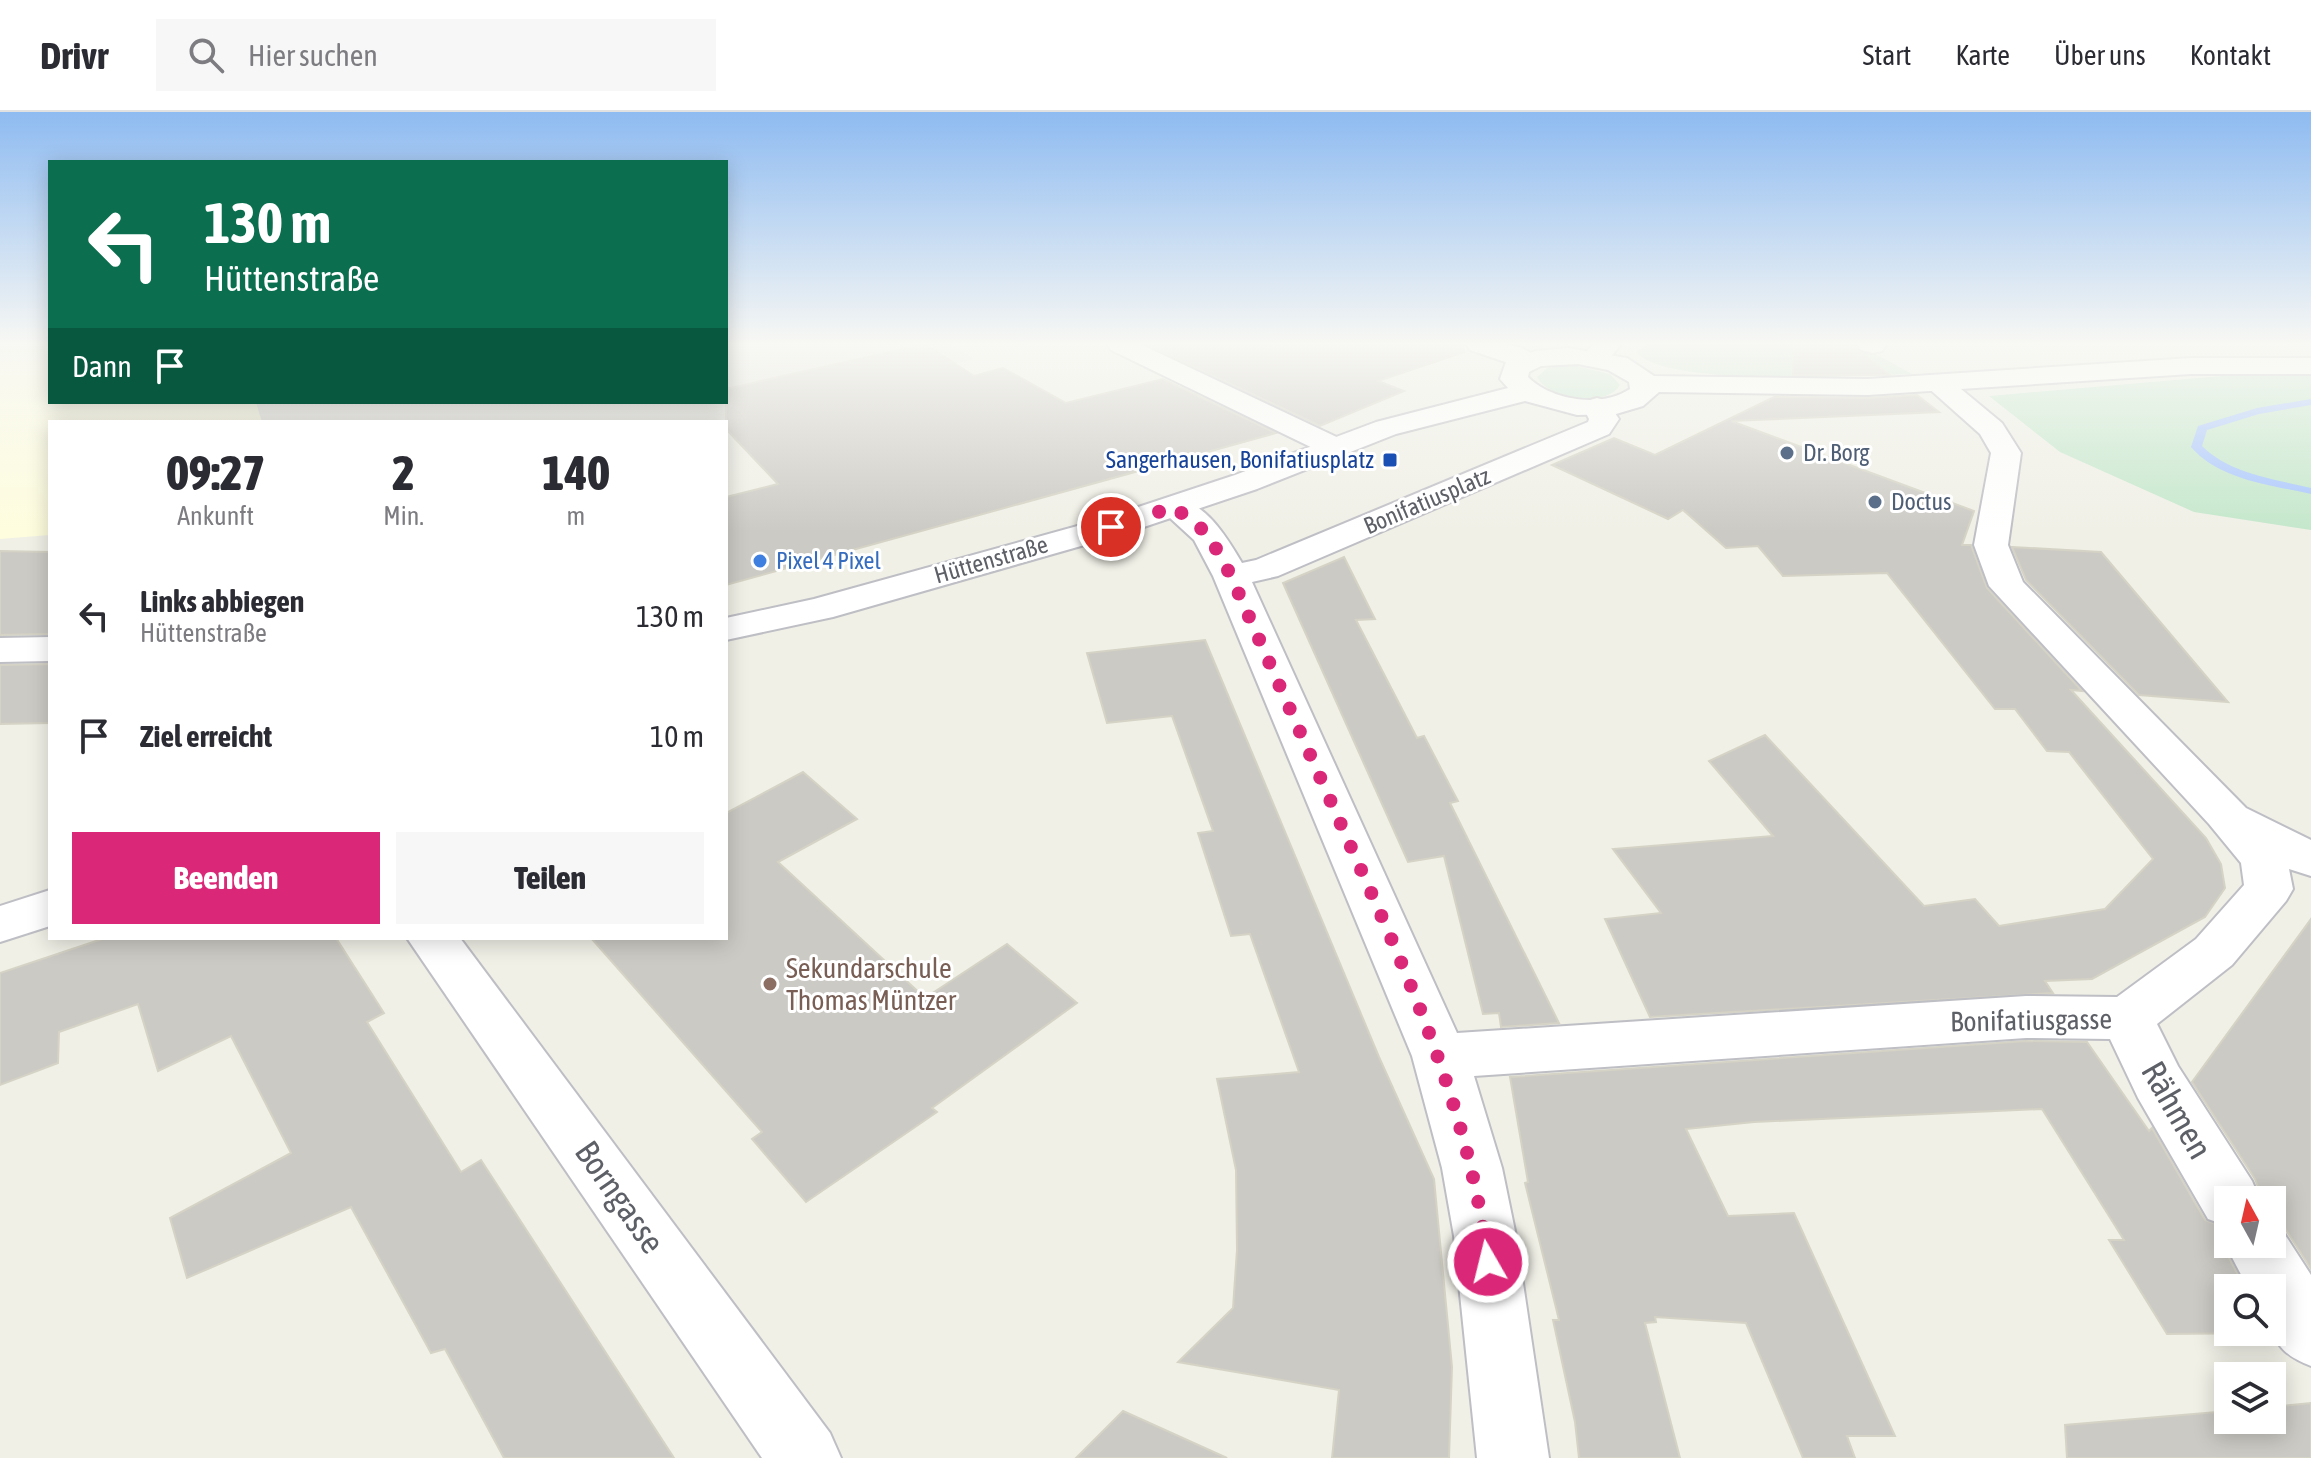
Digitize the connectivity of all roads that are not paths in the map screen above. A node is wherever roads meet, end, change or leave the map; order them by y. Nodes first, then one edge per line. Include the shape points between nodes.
1 (1247, 407) edge
2 (1465, 407) edge
3 (1597, 407) edge
4 (1965, 407) edge
5 (1334, 447) junction
6 (1174, 507) junction
7 (1231, 576) junction
8 (733, 632) edge
9 (48, 649) edge
10 (0, 650) edge
11 (2225, 813) junction
12 (2311, 860) edge
13 (48, 909) edge
14 (0, 924) edge
15 (433, 940) edge
16 (2127, 1018) junction
17 (1440, 1056) junction
18 (2221, 1186) edge
19 (2265, 1258) edge
20 (2311, 1334) edge
21 (805, 1458) edge
22 (1513, 1458) edge

1 - 5 street
2 - 5 street, Hüttenstraße
3 - 7 street, Bonifatiusplatz via 1604,419 1599,428 1266,569
4 - 11 street, Bonifatiusgasse via 1992,429 2006,453 1991,545 2007,586
5 - 6 street, Hüttenstraße
6 - 7 street via 1208,534
6 - 8 street, Hüttenstraße
7 - 17 street
9 - 10 street
11 - 12 street
11 - 16 street, Bonifatiusgasse via 2264,860 2269,889 2214,952
13 - 14 street
15 - 21 street, Borngasse
16 - 17 street, Bonifatiusgasse via 2026,1017
16 - 18 street, Rähmen via 2158,1082
17 - 22 street via 1485,1236
19 - 20 street

